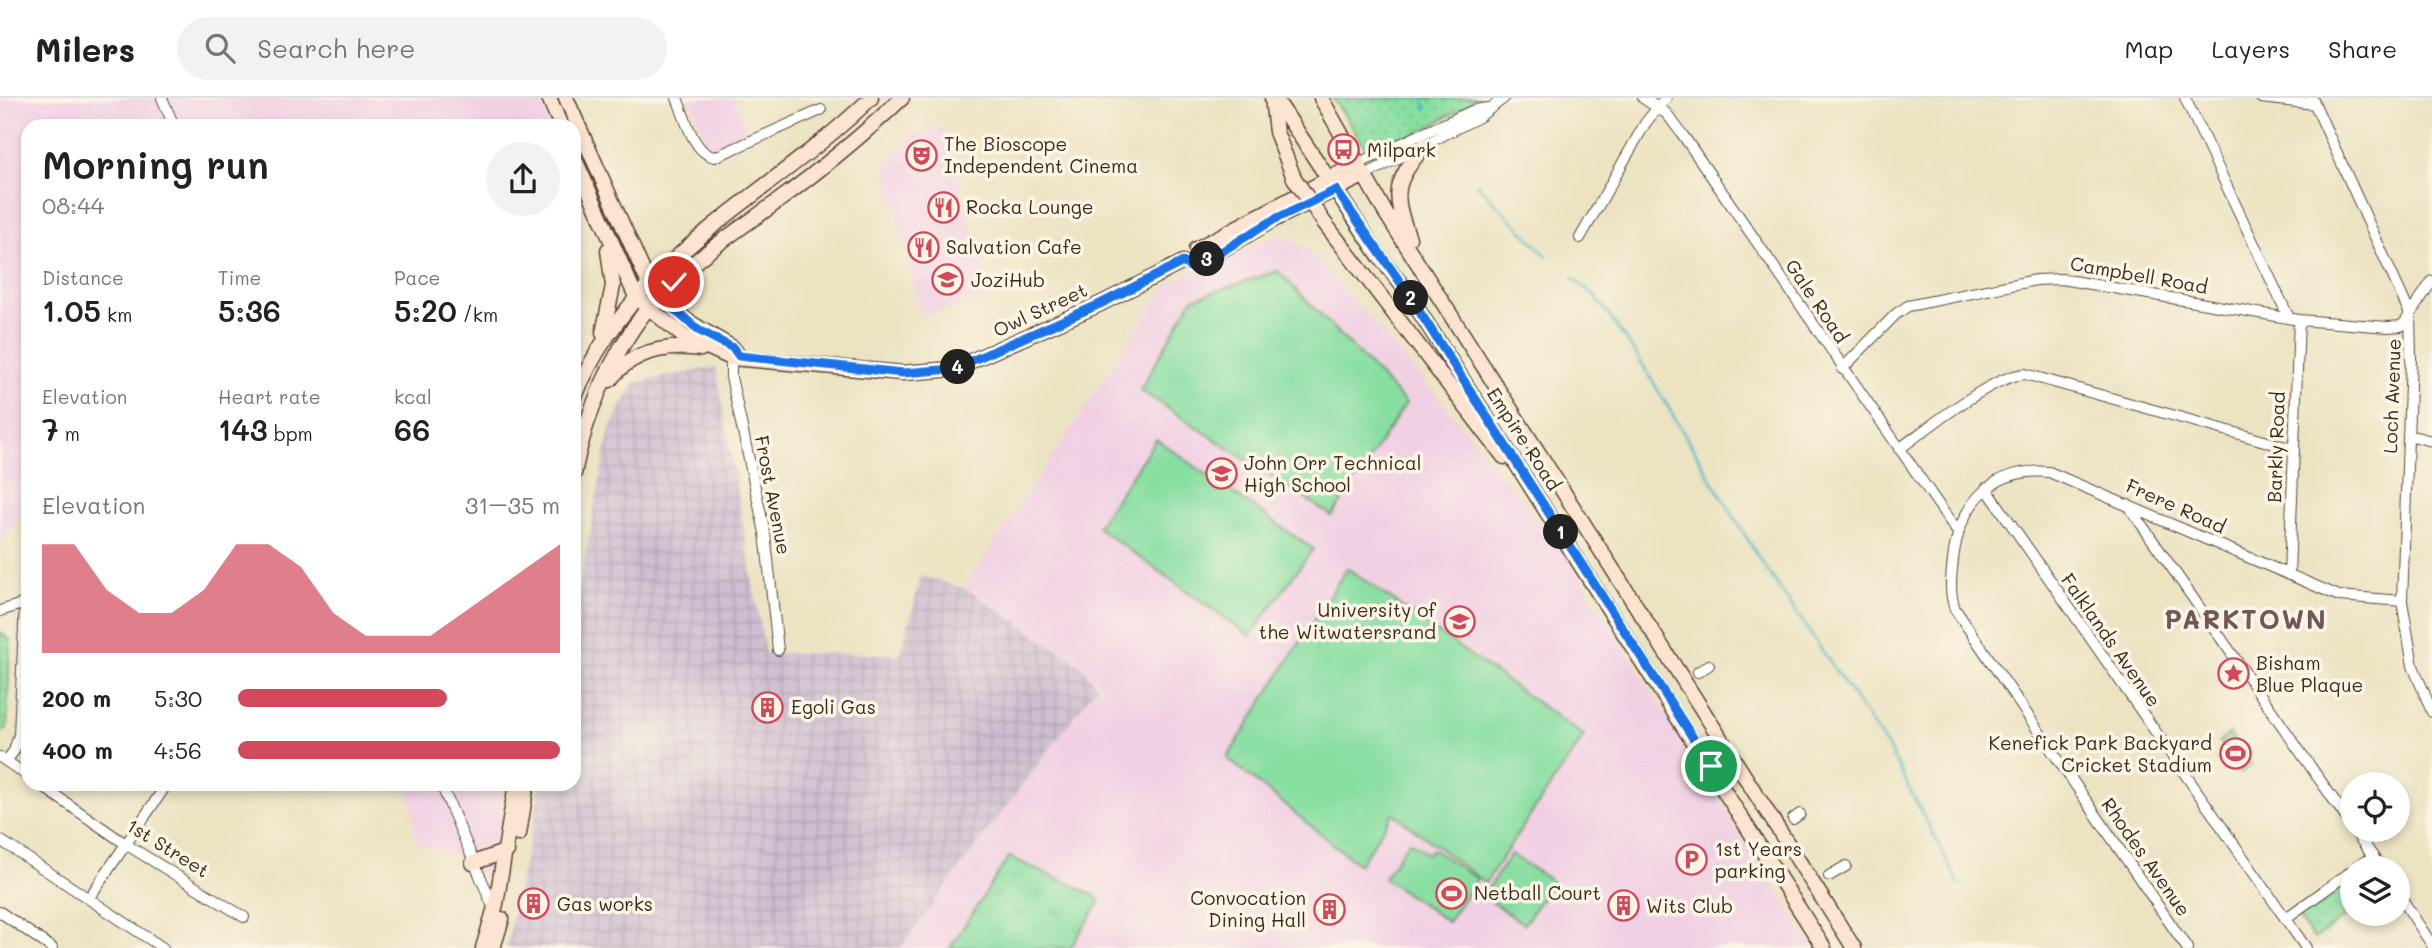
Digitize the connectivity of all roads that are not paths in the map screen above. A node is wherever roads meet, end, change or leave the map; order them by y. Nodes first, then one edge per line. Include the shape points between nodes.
1 (162, 98) edge
2 (549, 98) edge
3 (566, 98) edge
4 (677, 98) edge
5 (871, 98) edge
6 (902, 98) edge
7 (1274, 98) edge
8 (1321, 98) edge
9 (1504, 98) edge
10 (1643, 98) edge
11 (1667, 98) edge
12 (2185, 98) edge
13 (2261, 98) edge
14 (2314, 101) edge
15 (1658, 106) junction
16 (1489, 108) junction
17 (821, 110) dead end
18 (171, 119) edge
19 (558, 119) edge
20 (575, 119) edge
21 (581, 132) edge
22 (1425, 145) junction
23 (1362, 169) junction
24 (581, 174) edge
25 (1332, 185) junction
26 (605, 233) junction
27 (1580, 238) dead end
28 (1418, 262) junction
29 (2432, 281) edge
30 (648, 282) junction
31 (659, 296) junction
32 (636, 297) junction
33 (648, 309) junction
34 (2410, 314) junction
35 (2294, 319) junction
36 (706, 349) junction
37 (595, 354) junction
38 (734, 354) junction
39 (1842, 369) junction
40 (581, 384) edge
41 (595, 401) junction
42 (2408, 435) junction
43 (2432, 442) edge
44 (1899, 449) junction
45 (2293, 449) junction
46 (581, 450) edge
47 (1519, 468) junction
48 (1986, 488) junction
49 (2127, 503) junction
50 (1956, 530) junction
51 (2289, 575) junction
52 (2402, 601) junction
53 (21, 603) edge
54 (0, 611) edge
55 (778, 650) dead end
56 (1709, 666) dead end
57 (1698, 672) dead end
58 (21, 702) edge
59 (2432, 712) edge
60 (3, 759) edge
61 (21, 771) edge
62 (49, 791) edge
63 (162, 791) edge
64 (446, 791) edge
65 (517, 791) edge
66 (524, 791) edge
67 (519, 802) junction
68 (2340, 809) edge
69 (0, 839) edge
70 (2362, 842) edge
71 (127, 845) junction
72 (507, 851) junction
73 (2372, 856) edge
74 (476, 862) junction
75 (1846, 866) dead end
76 (1829, 876) dead end
77 (2340, 879) edge
78 (89, 898) junction
79 (500, 910) junction
80 (2410, 911) edge
81 (0, 912) edge
82 (244, 917) dead end
83 (2286, 918) junction
84 (2432, 945) edge
85 (52, 948) edge
86 (163, 948) edge
87 (482, 948) edge
88 (493, 948) edge
89 (1824, 948) edge
90 (1854, 948) edge
91 (2187, 948) edge
92 (2306, 948) edge

1 - 18 street
2 - 19 main road
3 - 20 main road, Owl Street
4 - 17 street via 705,155 720,155
5 - 30 main road
6 - 31 main road via 863,135 734,232
7 - 25 main road, Empire Road
7 - 47 main road, bridge via 1276,132 1294,178 1490,441
8 - 23 main road, Empire Road
9 - 16 street
10 - 15 street, Gale Road
11 - 15 street
12 - 35 street, Barkly Road
13 - 14 street
14 - 34 street, Loch Avenue
15 - 27 street
15 - 39 street, Gale Road via 1682,134
16 - 22 street
16 - 23 street via 1474,110
21 - 30 main road, Owl Street
22 - 23 street
22 - 28 main road via 1396,190
23 - 25 main road
23 - 28 main road, Empire Road
24 - 26 main road
25 - 38 main road, Owl Street via 1198,256 1193,267 1183,262 953,369 903,373
25 - 47 main road, Empire Road via 1405,289
26 - 32 main road, Owl Street
26 - 37 main road via 613,286 609,318
28 - 90 main road, Empire Road
29 - 34 street
30 - 31 main road, Owl Street
30 - 32 main road
31 - 33 main road
31 - 38 main road, Owl Street
32 - 33 main road, Owl Street
32 - 37 main road
33 - 36 main road, Owl Street
33 - 41 main road via 616,356
34 - 35 street, Campbell Road via 2397,327
34 - 42 street, Loch Avenue
35 - 39 street, Campbell Road via 2078,281 2036,280 1908,306
35 - 45 street, Barkly Road
36 - 38 main road, Owl Street
36 - 41 main road via 668,347 640,356 615,373
37 - 40 main road
38 - 55 street, Frost Avenue via 731,377 765,533
39 - 44 street, Gale Road
41 - 46 main road
42 - 43 street
42 - 52 street, Loch Avenue
44 - 45 street via 1984,390 2025,374
44 - 50 street, Gale Road
45 - 51 street, Barkly Road
47 - 89 main road, Empire Road
48 - 49 street, Frere Road via 2025,472 2049,472
48 - 50 street, Frere Road
48 - 83 street, Falklands Avenue
49 - 51 street, Frere Road
49 - 68 street
50 - 91 street, Rhodes Avenue via 1950,591 1955,609
51 - 52 street, Frere Road via 2350,598
52 - 59 street, Loch Avenue via 2413,666
53 - 54 street
56 - 57 street
58 - 60 street via 17,746
60 - 61 street
62 - 71 street, 1st Street
63 - 71 street
64 - 74 street
65 - 67 main road
66 - 67 main road
67 - 72 main road
67 - 79 main road
69 - 78 street
70 - 73 street
71 - 78 street
71 - 82 street, 1st Street
72 - 74 main road
72 - 79 main road
74 - 79 street
75 - 76 street
77 - 83 street
78 - 86 street
79 - 87 main road
79 - 88 main road
80 - 84 street
81 - 85 street
83 - 92 street, Falklands Avenue

